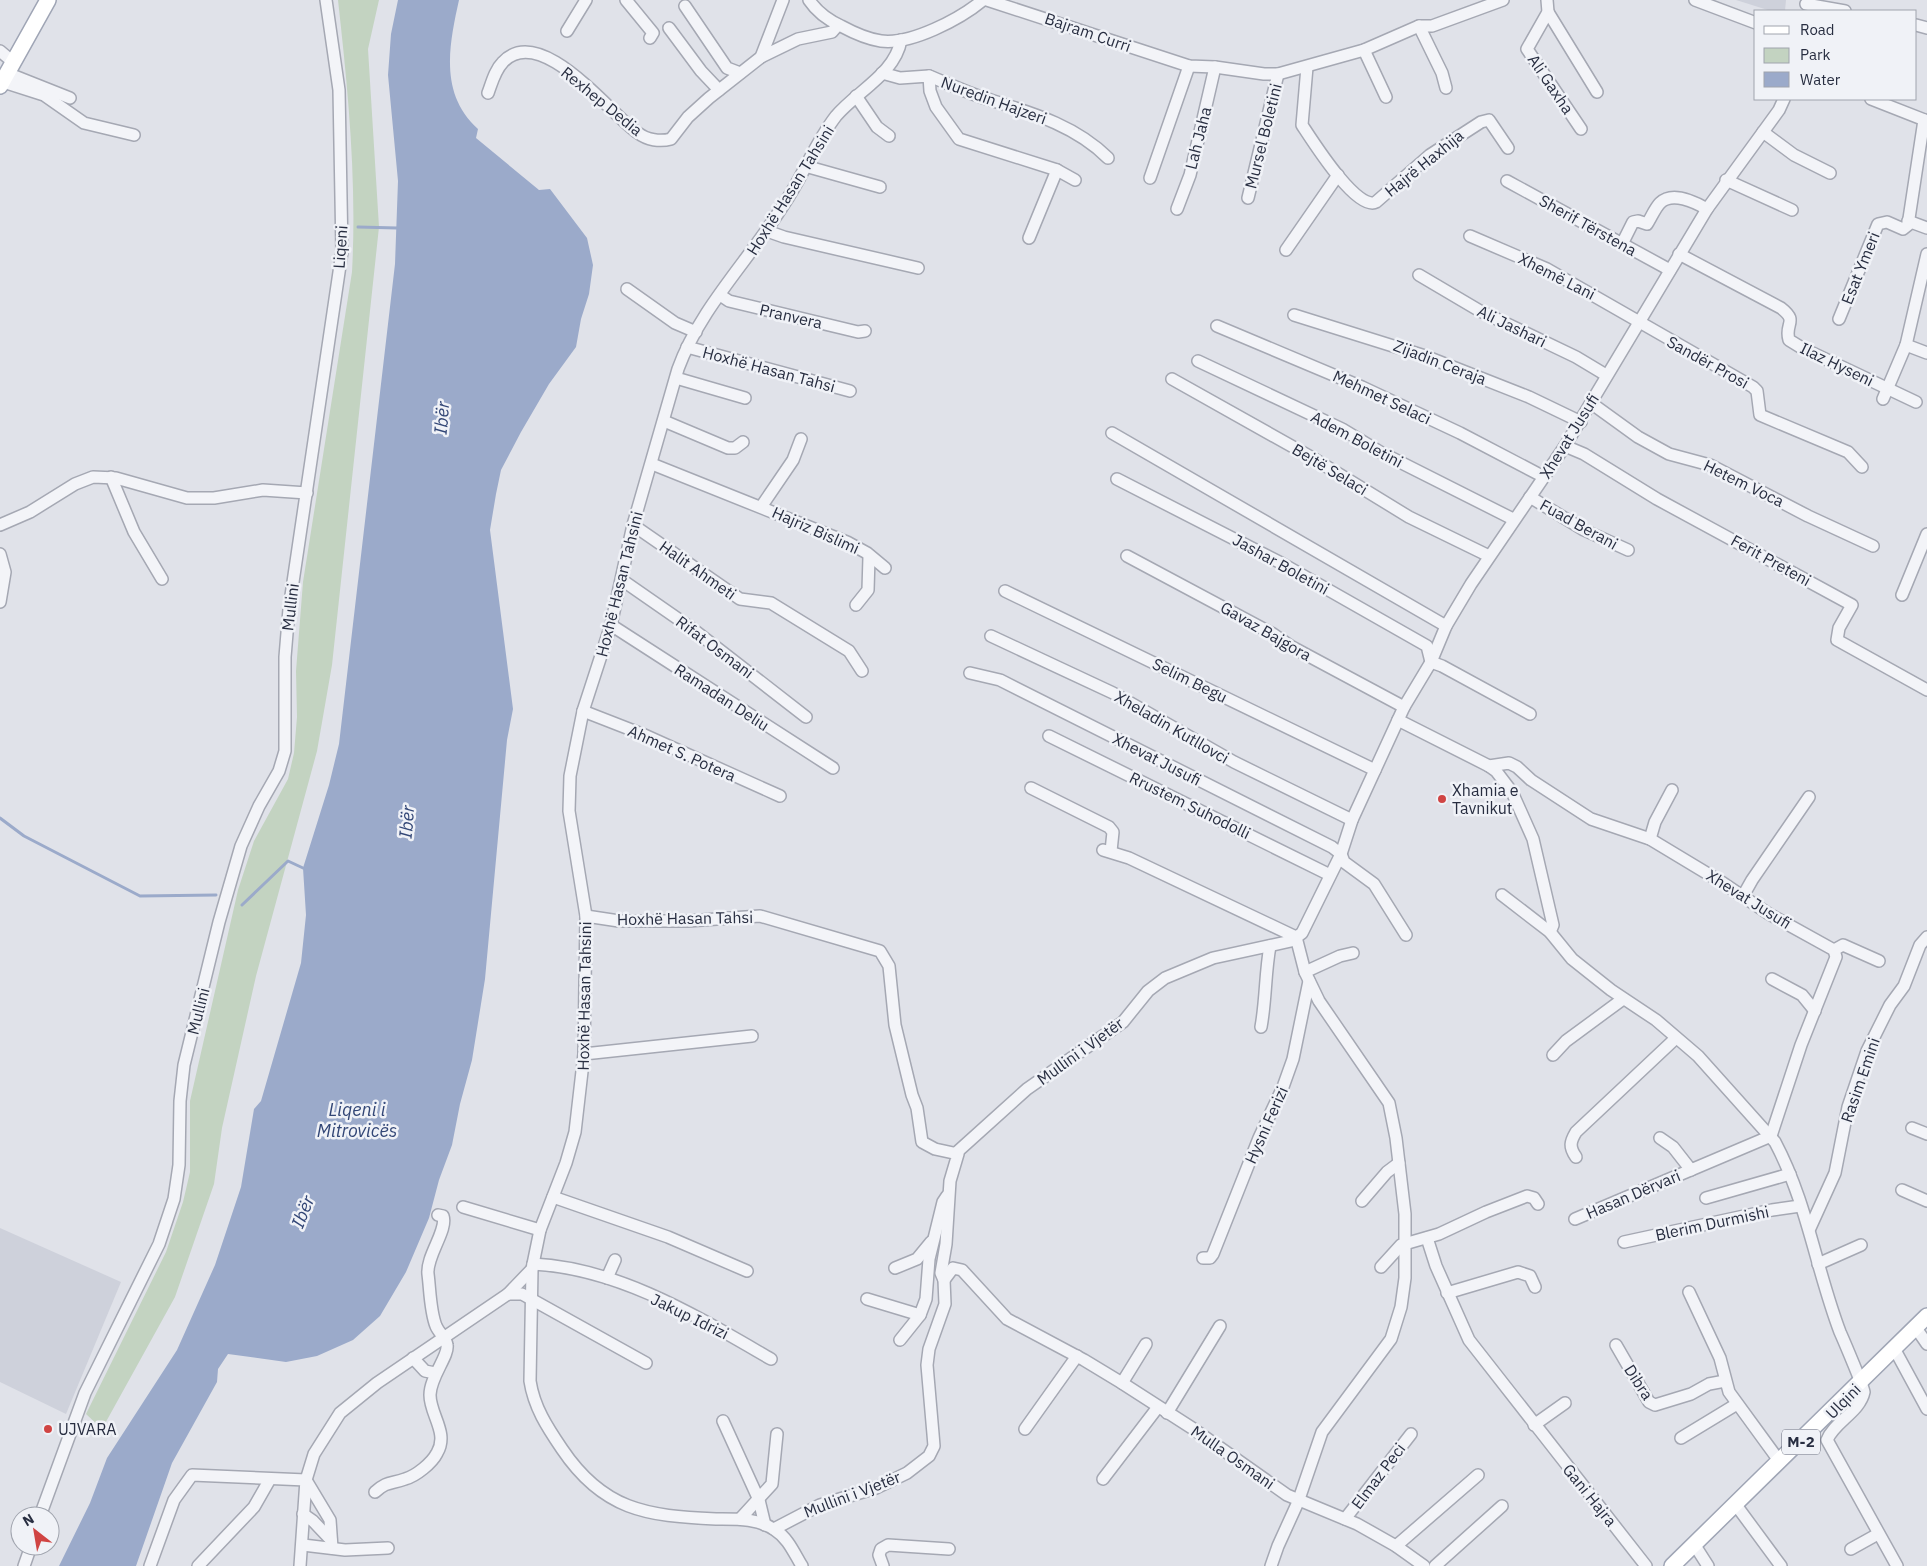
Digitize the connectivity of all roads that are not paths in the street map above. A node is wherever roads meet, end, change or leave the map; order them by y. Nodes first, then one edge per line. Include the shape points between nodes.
1 (48, 0) edge
2 (326, 0) edge
3 (586, 0) edge
4 (626, 0) edge
5 (782, 0) edge
6 (809, 0) edge
7 (983, 0) edge
8 (987, 0) edge
9 (1503, 0) edge
10 (1547, 0) edge
11 (1695, 0) edge
12 (1805, 5) edge
13 (685, 6) dead end
14 (1838, 10) edge
15 (1548, 12) junction
16 (1754, 22) edge
17 (838, 25) junction
18 (1419, 26) junction
19 (669, 28) dead end
20 (567, 31) dead end
21 (650, 38) dead end
22 (901, 40) junction
23 (1364, 50) junction
24 (0, 51) edge
25 (761, 57) junction
26 (1189, 66) junction
27 (1215, 67) junction
28 (1307, 67) junction
29 (882, 73) junction
30 (740, 74) junction
31 (1278, 74) junction
32 (929, 76) junction
33 (4, 77) edge
34 (1446, 88) dead end
35 (719, 90) junction
36 (1597, 92) dead end
37 (488, 93) dead end
38 (856, 96) junction
39 (1386, 97) dead end
40 (70, 98) dead end
41 (1784, 100) edge
42 (1874, 100) edge
43 (1926, 121) edge
44 (1581, 129) dead end
45 (1763, 132) junction
46 (134, 135) dead end
47 (888, 136) dead end
48 (1508, 148) dead end
49 (1108, 158) dead end
50 (805, 166) junction
51 (1057, 170) junction
52 (1830, 173) dead end
53 (1338, 175) junction
54 (1150, 178) dead end
55 (1075, 180) dead end
56 (1726, 180) junction
57 (1506, 181) dead end
58 (880, 187) dead end
59 (1248, 198) dead end
60 (1178, 209) dead end
61 (1706, 209) junction
62 (1792, 210) dead end
63 (1908, 221) junction
64 (1927, 228) edge
65 (767, 231) junction
66 (1470, 236) dead end
67 (1029, 238) dead end
68 (1622, 244) junction
69 (1286, 250) dead end
70 (1679, 254) junction
71 (1927, 254) edge
72 (918, 268) dead end
73 (1670, 270) junction
74 (1419, 275) dead end
75 (627, 289) dead end
76 (720, 295) junction
77 (1294, 314) dead end
78 (1839, 319) dead end
79 (1641, 322) junction
80 (1217, 326) dead end
81 (696, 332) junction
82 (865, 332) dead end
83 (1906, 345) junction
84 (687, 347) junction
85 (1927, 353) edge
86 (1198, 361) dead end
87 (1606, 376) junction
88 (676, 378) junction
89 (1172, 379) dead end
90 (850, 391) dead end
91 (1885, 393) junction
92 (745, 398) dead end
93 (1916, 402) dead end
94 (1591, 403) junction
95 (664, 421) junction
96 (1581, 422) junction
97 (1112, 433) dead end
98 (801, 439) dead end
99 (743, 442) dead end
100 (1565, 446) junction
101 (652, 464) junction
102 (1862, 467) dead end
103 (1544, 477) junction
104 (111, 478) junction
105 (1118, 479) dead end
106 (307, 493) junction
107 (1530, 496) junction
108 (761, 507) junction
109 (1513, 520) junction
110 (0, 525) edge
111 (633, 525) junction
112 (1927, 534) edge
113 (1873, 546) dead end
114 (1628, 550) dead end
115 (0, 554) edge
116 (1127, 556) dead end
117 (1489, 556) junction
118 (869, 557) junction
119 (885, 568) dead end
120 (162, 579) dead end
121 (622, 580) junction
122 (1005, 591) dead end
123 (1902, 596) dead end
124 (0, 602) edge
125 (856, 605) dead end
126 (611, 625) junction
127 (1446, 626) junction
128 (991, 636) dead end
129 (1431, 662) junction
130 (862, 671) dead end
131 (970, 674) dead end
132 (1927, 690) edge
133 (1404, 708) junction
134 (583, 711) junction
135 (1530, 714) dead end
136 (806, 717) dead end
137 (1398, 720) junction
138 (1049, 736) dead end
139 (1489, 766) junction
140 (833, 768) dead end
141 (1375, 770) junction
142 (1031, 788) dead end
143 (1672, 790) dead end
144 (780, 796) dead end
145 (1809, 797) dead end
146 (1352, 820) junction
147 (1650, 839) junction
148 (1341, 854) junction
149 (1330, 875) junction
150 (1502, 894) dead end
151 (1743, 896) junction
152 (586, 916) junction
153 (1550, 932) junction
154 (1406, 935) dead end
155 (1296, 937) junction
156 (1927, 937) edge
157 (1270, 946) junction
158 (1834, 950) junction
159 (1353, 953) dead end
160 (1880, 962) dead end
161 (1307, 976) junction
162 (1772, 979) dead end
163 (1623, 999) junction
164 (1815, 1011) junction
165 (1261, 1027) dead end
166 (752, 1036) dead end
167 (1676, 1038) junction
168 (584, 1054) junction
169 (1553, 1055) dead end
170 (1912, 1128) dead end
171 (1927, 1134) edge
172 (1771, 1136) junction
173 (1660, 1138) dead end
174 (956, 1153) junction
175 (1576, 1157) dead end
176 (1400, 1163) junction
177 (1691, 1170) junction
178 (1790, 1174) junction
179 (1902, 1190) dead end
180 (949, 1193) junction
181 (553, 1197) junction
182 (1706, 1198) dead end
183 (1362, 1201) dead end
184 (1927, 1201) edge
185 (1538, 1204) dead end
186 (463, 1207) dead end
187 (1801, 1208) junction
188 (438, 1215) dead end
189 (1575, 1219) dead end
190 (1761, 1220) dead end
191 (1810, 1228) junction
192 (540, 1230) junction
193 (1427, 1238) junction
194 (933, 1239) junction
195 (1624, 1242) dead end
196 (1406, 1244) junction
197 (1862, 1245) dead end
198 (1203, 1258) dead end
199 (615, 1260) dead end
200 (1818, 1264) junction
201 (533, 1266) junction
202 (1381, 1267) dead end
203 (895, 1268) dead end
204 (747, 1270) dead end
205 (607, 1278) junction
206 (944, 1280) junction
207 (1535, 1287) dead end
208 (1689, 1292) dead end
209 (1447, 1293) junction
210 (508, 1294) junction
211 (530, 1299) junction
212 (867, 1299) dead end
213 (920, 1315) junction
214 (1927, 1316) edge
215 (1220, 1326) dead end
216 (1916, 1328) junction
217 (444, 1338) junction
218 (900, 1340) dead end
219 (1146, 1344) dead end
220 (1927, 1344) edge
221 (1616, 1345) dead end
222 (1895, 1350) junction
223 (1074, 1354) junction
224 (413, 1358) junction
225 (771, 1359) dead end
226 (646, 1363) dead end
227 (435, 1373) junction
228 (1724, 1381) junction
229 (1122, 1383) junction
230 (1861, 1383) junction
231 (1565, 1403) dead end
232 (1737, 1404) junction
233 (1927, 1409) edge
234 (1163, 1410) junction
235 (723, 1421) dead end
236 (1024, 1424) dead end
237 (1534, 1425) junction
238 (777, 1434) dead end
239 (1411, 1434) dead end
240 (1681, 1438) dead end
241 (1780, 1462) junction
242 (1478, 1475) dead end
243 (270, 1479) junction
244 (306, 1480) junction
245 (1103, 1480) dead end
246 (375, 1492) dead end
247 (759, 1500) junction
248 (1298, 1502) junction
249 (1736, 1505) junction
250 (44, 1506) edge
251 (1502, 1506) dead end
252 (303, 1514) junction
253 (740, 1519) junction
254 (1345, 1519) junction
255 (770, 1527) junction
256 (1878, 1534) junction
257 (331, 1544) junction
258 (1694, 1544) junction
259 (303, 1545) junction
260 (1396, 1546) junction
261 (388, 1548) dead end
262 (949, 1549) dead end
263 (1851, 1549) dead end
264 (150, 1566) edge
265 (198, 1566) edge
266 (300, 1566) edge
267 (802, 1566) edge
268 (883, 1566) edge
269 (1271, 1566) edge
270 (1424, 1566) edge
271 (1435, 1566) edge
272 (1646, 1566) edge
273 (1672, 1566) edge
274 (1708, 1566) edge
275 (1781, 1566) edge
276 (1897, 1566) edge

1 - 33 main road
2 - 106 street, Liqeni via 339,90 342,252
3 - 20 street
4 - 21 street via 653,32
5 - 25 street
6 - 17 street
7 - 22 street via 935,29
8 - 26 street, Bajram Curri
9 - 18 street, Bajram Curri via 1432,26
10 - 15 street, Ali Gaxha
11 - 16 street
12 - 14 street
13 - 30 street via 727,68
15 - 36 street, Ali Gaxha
15 - 44 street, Ali Gaxha via 1528,49
17 - 22 street via 882,41
17 - 25 street, Rexhep Dedia via 832,32 798,39
18 - 23 street, Bajram Curri
18 - 34 street
19 - 35 street
22 - 29 street, Hoxhë Hasan Tahsini via 896,56
23 - 28 street, Bajram Curri
23 - 39 street
24 - 33 street
25 - 30 street, Rexhep Dedia
26 - 27 street, Bajram Curri
26 - 54 street
27 - 31 street, Bajram Curri
27 - 60 street, Lah Jaha via 1190,175
28 - 31 street, Bajram Curri
28 - 53 street, Hajrë Haxhija via 1302,125
29 - 32 street, Nuredin Hajzeri via 900,78
29 - 38 street, Hoxhë Hasan Tahsini
30 - 35 street, Rexhep Dedia
31 - 59 street, Mursel Boletini
32 - 49 street, Nuredin Hajzeri via 1034,112 1085,140
32 - 51 street, Nuredin Hajzeri via 936,107 959,139
33 - 40 street
33 - 46 street via 44,95 84,124
35 - 37 street, Rexhep Dedia via 688,117 674,138 665,141 638,134 586,84 534,54 520,53 505,60
38 - 47 street via 877,127
38 - 50 street, Hoxhë Hasan Tahsini via 837,116
41 - 45 street, Xhevat Jusufi
42 - 43 street
43 - 63 street
45 - 52 street via 1794,155
45 - 56 street, Xhevat Jusufi
48 - 53 street, Hajrë Haxhija via 1489,120 1481,122 1430,155 1372,204 1360,200
50 - 58 street
50 - 65 street, Hoxhë Hasan Tahsini
51 - 55 street, Nuredin Hajzeri
51 - 67 street
53 - 69 street
56 - 61 street, Xhevat Jusufi
56 - 62 street
57 - 68 street, Sherif Tërstena
61 - 68 street via 1689,200 1666,199 1647,224 1633,222
61 - 70 street, Xhevat Jusufi
63 - 64 street, Esat Ymeri
63 - 78 street, Esat Ymeri via 1903,228 1887,222 1878,224
65 - 72 street
65 - 76 street, Hoxhë Hasan Tahsini
66 - 79 street, Xhemë Lani via 1547,269
68 - 73 street, Sherif Tërstena
70 - 73 street, Xhevat Jusufi
70 - 91 street, Ilaz Hyseni via 1781,308 1792,320 1787,332 1789,340
71 - 83 street
73 - 79 street, Xhevat Jusufi
74 - 87 street, Ali Jashari via 1480,311
75 - 81 street, Hoxhë Hasan Tahsi via 676,323
76 - 81 street, Hoxhë Hasan Tahsini
76 - 82 street, Pranvera via 729,301
77 - 96 street, Zijadin Ceraja via 1425,356 1529,397
79 - 87 street, Xhevat Jusufi
79 - 102 street, Sandër Prosi via 1753,387 1757,391 1760,415 1848,452
80 - 103 street, Mehmet Selaci via 1362,387
81 - 84 street, Hoxhë Hasan Tahsini
83 - 85 street
83 - 91 street
84 - 88 street, Hoxhë Hasan Tahsini
84 - 90 street, Hoxhë Hasan Tahsi
86 - 109 street, Adem Boletini via 1342,429
87 - 94 street, Xhevat Jusufi
88 - 92 street, Hoxhë Hasan Tahsi
88 - 95 street, Hoxhë Hasan Tahsini
89 - 117 street, Bejtë Selaci via 1311,457 1409,517
91 - 93 street, Ilaz Hyseni
94 - 96 street, Xhevat Jusufi
94 - 113 street, Hetem Voca via 1638,437 1670,454 1710,464
95 - 99 street via 728,448 735,448
95 - 101 street, Hoxhë Hasan Tahsini
96 - 100 street, Xhevat Jusufi
97 - 127 street
98 - 108 street, Hajriz Bislimi via 793,460
100 - 103 street, Xhevat Jusufi
100 - 132 street, Ferit Preteni via 1852,605 1839,628 1837,640
101 - 108 street, Hajriz Bislimi
101 - 111 street, Hoxhë Hasan Tahsini
103 - 107 street, Xhevat Jusufi
104 - 106 street via 187,498 214,498 263,490
104 - 110 street via 93,477 75,484 30,512
104 - 120 street via 134,532
105 - 129 street, Jashar Boletini via 1281,563 1427,646
106 - 250 street, Mullini via 286,638 285,751 279,771 241,846 219,922 184,1065 174,1199 159,1244 85,1393
107 - 109 street, Xhevat Jusufi
107 - 114 street, Fuad Berani via 1584,530
108 - 118 street, Hajriz Bislimi via 848,542
109 - 117 street, Xhevat Jusufi
111 - 121 street, Hoxhë Hasan Tahsini
111 - 130 street, Halit Ahmeti via 740,600 771,603 848,651
112 - 123 street
115 - 124 street via 6,572
116 - 133 street, Gavaz Bajgora
117 - 127 street, Xhevat Jusufi
118 - 119 street, Hajriz Bislimi
118 - 125 street, Hajriz Bislimi via 868,590
121 - 126 street, Hoxhë Hasan Tahsini
121 - 136 street, Rifat Osmani via 694,630
122 - 141 street, Selim Begu
126 - 134 street, Hoxhë Hasan Tahsini
126 - 140 street, Ramadan Deliu
127 - 129 street, Xhevat Jusufi
128 - 146 street, Xheladin Kutllovci via 1113,693 1234,762
129 - 133 street, Xhevat Jusufi
129 - 135 street
131 - 148 street, Xhevat Jusufi via 1000,680
133 - 137 street, Xhevat Jusufi
134 - 144 street, Ahmet S. Potera
134 - 152 street, Hoxhë Hasan Tahsini via 570,776 569,811
137 - 139 street, Xhevat Jusufi
137 - 141 street, Xhevat Jusufi
138 - 149 street, Rrustem Suhodolli
139 - 147 street, Xhevat Jusufi via 1509,763 1591,819
139 - 153 street, Xhevat Jusufi via 1512,792 1533,839 1549,902 1553,928
141 - 146 street, Xhevat Jusufi
142 - 155 street via 1109,827 1113,832 1107,851 1245,911
143 - 147 street
145 - 151 street
146 - 148 street, Xhevat Jusufi
147 - 151 street, Xhevat Jusufi
148 - 149 street, Xhevat Jusufi
148 - 154 street, Xhevat Jusufi via 1344,862 1374,884
149 - 155 street, Xhevat Jusufi via 1307,925
150 - 153 street
151 - 158 street, Xhevat Jusufi
152 - 168 street, Hoxhë Hasan Tahsini
152 - 174 street, Hoxhë Hasan Tahsi via 619,921 760,916 839,937 883,953 889,966 898,1043 918,1108 922,1142 935,1149
153 - 163 street via 1572,958
155 - 157 street, Mullini i Vjetër
155 - 161 street, Hysni Ferizi
156 - 191 street, Rasim Emini via 1867,1051 1848,1107 1835,1173
157 - 165 street
157 - 174 street, Mullini i Vjetër via 1214,958 1165,978 1148,991 1123,1022 1027,1089
158 - 160 street via 1843,945
158 - 164 street via 1833,970
159 - 161 street via 1340,956
161 - 176 street, Hysni Ferizi via 1319,1001 1389,1103
161 - 198 street, Hysni Ferizi via 1293,1059 1284,1087 1259,1138 1213,1254 1210,1258
162 - 164 street via 1802,995
163 - 167 street via 1656,1020
163 - 169 street via 1580,1030
164 - 172 street
166 - 168 street
167 - 172 street via 1710,1068
167 - 175 street via 1576,1132 1570,1148
168 - 181 street, Hoxhë Hasan Tahsini via 577,1124
170 - 171 street
172 - 177 street, Hasan Dërvari
172 - 178 street
173 - 177 street, Hasan Dërvari via 1673,1147
174 - 180 street, Mullini i Vjetër via 959,1157
176 - 183 street via 1387,1172
176 - 196 street, Hysni Ferizi
177 - 189 street, Hasan Dërvari
178 - 182 street, Blerim Durmishi
178 - 187 street
179 - 184 street
180 - 194 street, Mullini i Vjetër via 943,1202
180 - 206 street, Mullini i Vjetër via 941,1273
181 - 192 street, Hoxhë Hasan Tahsini
181 - 204 street via 668,1237
185 - 193 street via 1527,1196
186 - 192 street
187 - 190 street, Blerim Durmishi
187 - 191 street
187 - 195 street, Blerim Durmishi via 1763,1212
188 - 217 street via 442,1216 444,1223 428,1274 434,1320
191 - 200 street
192 - 201 street, Hoxhë Hasan Tahsini
193 - 196 street
193 - 209 street, Gani Hajra
194 - 203 street, Mullini i Vjetër via 917,1259
194 - 213 street, Mullini i Vjetër via 928,1290
196 - 202 street via 1397,1246
196 - 248 street, Hysni Ferizi via 1404,1291 1397,1326 1374,1364 1322,1432
197 - 200 street
199 - 205 street
200 - 230 street via 1838,1327
201 - 205 street, Jakup Idrizi via 568,1267
201 - 210 street
201 - 211 street, Hoxhë Hasan Tahsini
205 - 225 street, Jakup Idrizi via 703,1320
206 - 223 street, Mulla Osmani via 953,1268 962,1270 1007,1319
206 - 255 street, Mullini i Vjetër via 944,1304 927,1365 934,1446 929,1456 920,1465 876,1488 820,1505
207 - 209 street via 1530,1276 1518,1272
208 - 228 street via 1720,1358
209 - 237 street, Gani Hajra via 1469,1340
210 - 211 street via 520,1293
210 - 217 street
211 - 226 street
211 - 253 street, Hoxhë Hasan Tahsini via 532,1396 547,1426 588,1483 611,1500 640,1510 685,1517
212 - 213 street
213 - 218 street, Mullini i Vjetër
214 - 216 main road, Ulqini / M-2
215 - 234 street
216 - 220 street
216 - 222 main road, Ulqini / M-2
217 - 224 street
217 - 227 street via 448,1349
219 - 229 street
221 - 228 street, Dibra via 1644,1394 1655,1405
222 - 230 main road, Ulqini / M-2
222 - 233 street
223 - 229 street, Mulla Osmani
223 - 236 street
224 - 227 street via 425,1370
224 - 244 street via 340,1413 314,1454
227 - 246 street via 430,1396 441,1441 437,1454 408,1479 387,1482
228 - 232 street
229 - 234 street, Mulla Osmani
230 - 241 main road, Ulqini / M-2
230 - 256 street via 1864,1388 1861,1399 1826,1440
231 - 237 street
232 - 240 street
232 - 241 street
234 - 245 street
234 - 248 street, Mulla Osmani
235 - 247 street
237 - 272 street, Gani Hajra
238 - 247 street via 774,1477
239 - 254 street, Elmaz Peci
241 - 249 main road, Ulqini / M-2
242 - 260 street
243 - 244 street
243 - 264 street via 192,1475 174,1500
243 - 265 street via 254,1507
244 - 252 street
244 - 257 street via 330,1520
247 - 253 street
247 - 255 street
248 - 254 street, Elmaz Peci
248 - 269 street, Hysni Ferizi
249 - 258 main road, Ulqini / M-2
249 - 275 street
251 - 271 street
252 - 257 street via 313,1521
252 - 259 street
253 - 255 street, Hoxhë Hasan Tahsini
254 - 260 street, Elmaz Peci
255 - 267 street via 791,1546
256 - 263 street
256 - 276 street
257 - 259 street
257 - 261 street via 345,1550
258 - 273 main road, Ulqini / M-2
258 - 274 street
259 - 266 street
260 - 270 street, Elmaz Peci
262 - 268 street via 888,1545 881,1549

